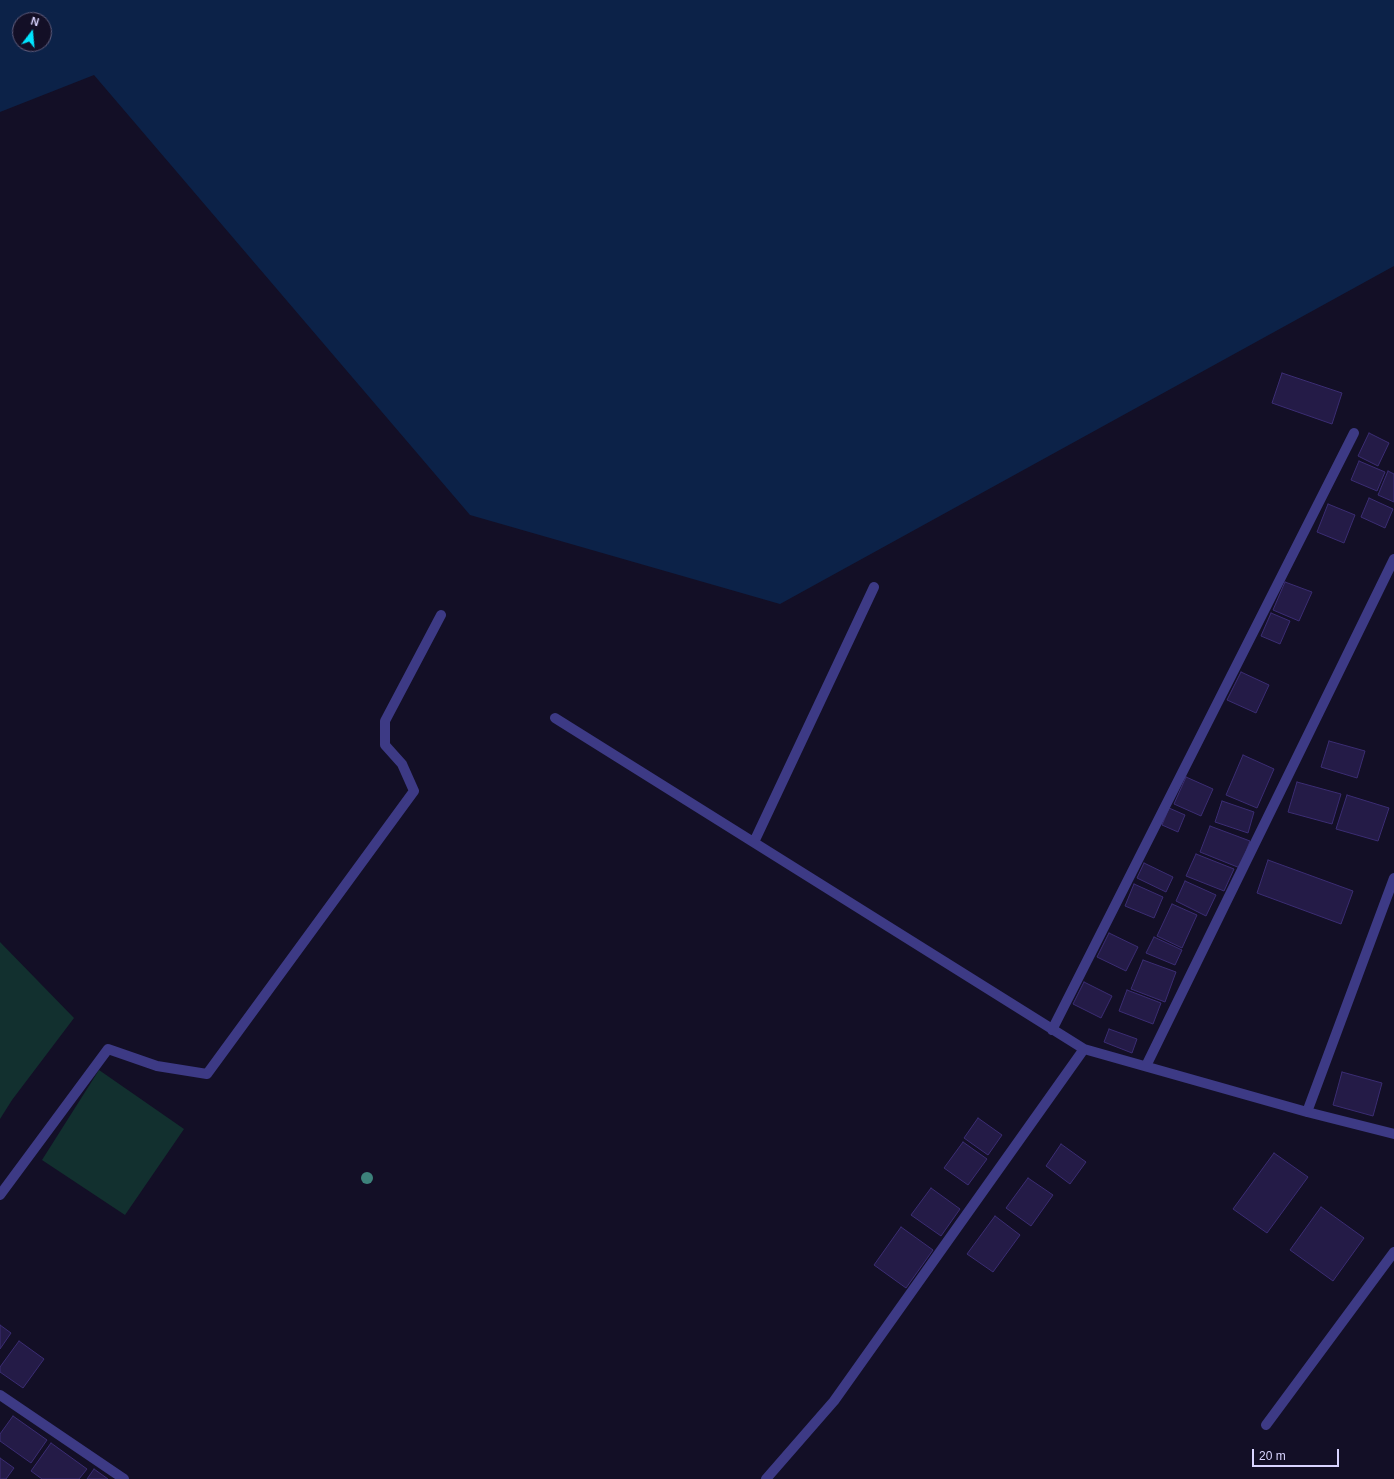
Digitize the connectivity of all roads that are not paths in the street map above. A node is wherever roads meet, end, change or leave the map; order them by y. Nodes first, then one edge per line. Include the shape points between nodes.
1 (1354, 433) dead end
2 (1394, 559) edge
3 (874, 587) dead end
4 (441, 615) dead end
5 (555, 718) dead end
6 (754, 842) junction
7 (1394, 878) edge
8 (1052, 1030) junction
9 (1084, 1049) junction
10 (1146, 1066) junction
11 (1307, 1112) junction
12 (1394, 1134) edge
13 (0, 1195) edge
14 (1394, 1252) edge
15 (0, 1395) edge
16 (1266, 1425) dead end
17 (124, 1479) edge
18 (766, 1479) edge

1 - 8 street
2 - 10 street
3 - 6 street
4 - 13 street via 385,721 385,745 402,764 414,791 207,1074 157,1066 108,1049
5 - 6 street
6 - 8 street
7 - 11 street
8 - 9 street
9 - 10 street
9 - 18 street via 834,1401
10 - 11 street
11 - 12 street
14 - 16 street
15 - 17 street

